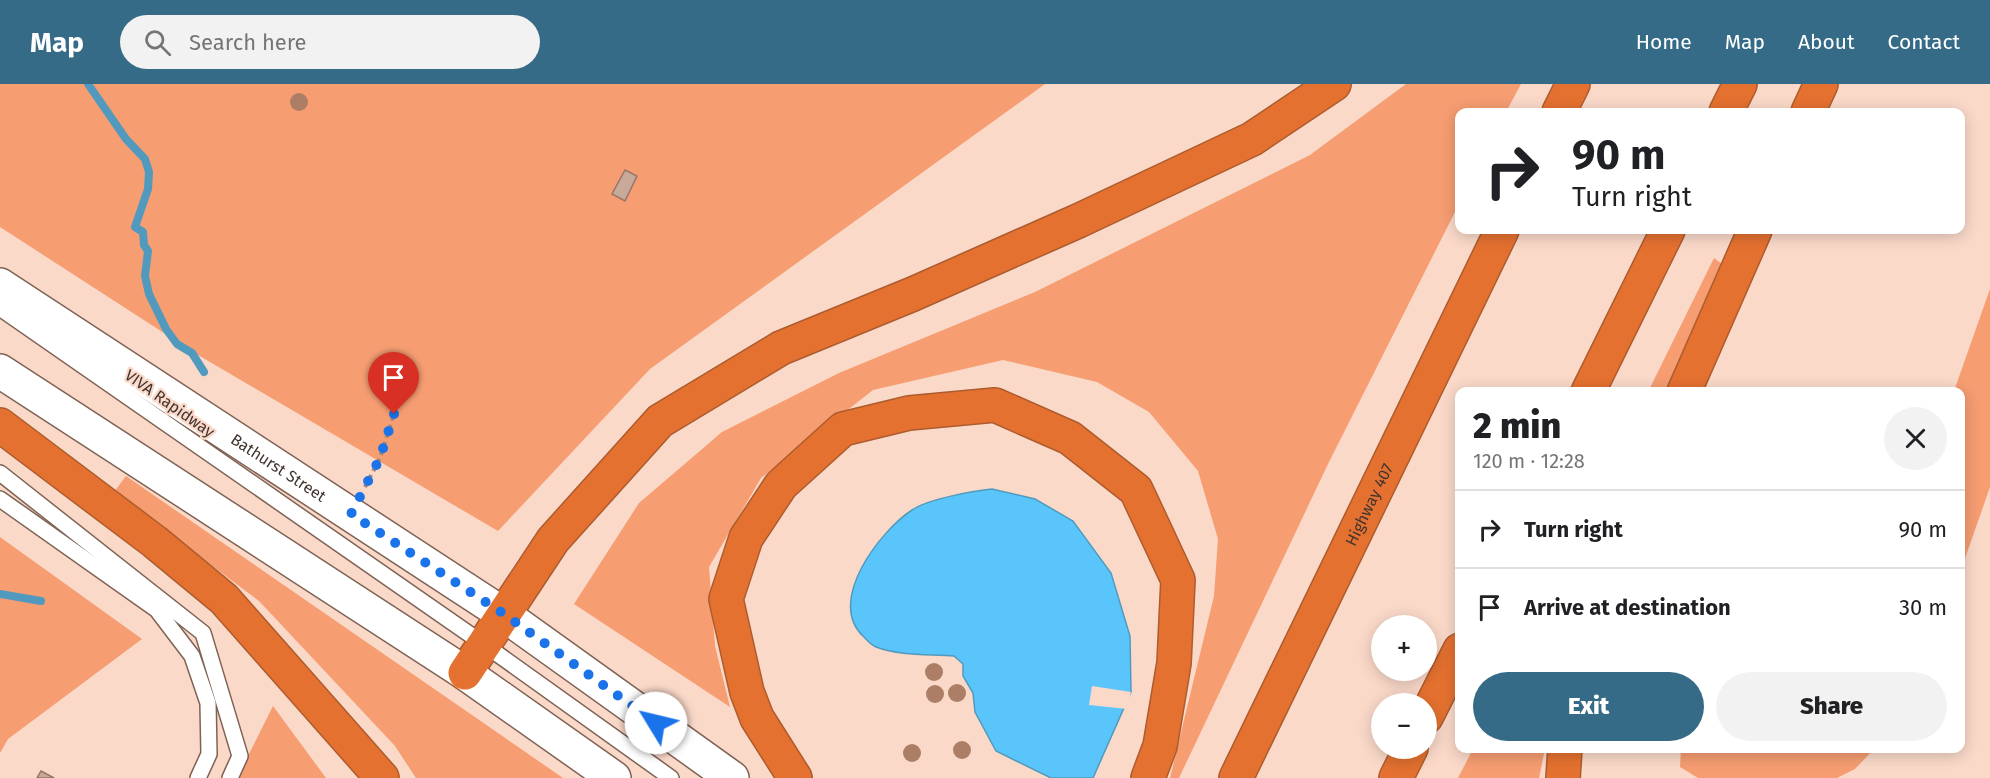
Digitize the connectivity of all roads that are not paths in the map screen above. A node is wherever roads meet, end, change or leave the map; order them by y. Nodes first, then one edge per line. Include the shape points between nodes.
1 (1334, 84) edge
2 (1573, 84) edge
3 (1740, 84) edge
4 (1821, 84) edge
5 (1561, 108) edge
6 (1728, 108) edge
7 (1810, 108) edge
8 (1500, 234) edge
9 (1666, 234) edge
10 (1753, 234) edge
11 (0, 285) edge
12 (0, 308) edge
13 (0, 371) edge
14 (1590, 387) edge
15 (1686, 387) edge
16 (0, 425) edge
17 (0, 473) edge
18 (0, 499) edge
19 (504, 614) junction
20 (485, 645) junction
21 (1455, 660) edge
22 (465, 673) junction
23 (1437, 695) edge
24 (1565, 753) edge
25 (1406, 759) edge
26 (198, 778) edge
27 (230, 778) edge
28 (382, 778) edge
29 (614, 778) edge
30 (671, 778) edge
31 (732, 778) edge
32 (795, 778) edge
33 (1148, 778) edge
34 (1236, 778) edge
35 (1396, 778) edge
36 (1563, 778) edge

1 - 19 highway via 1252,138 1078,221 781,348 660,420 553,540
2 - 5 highway
3 - 6 highway
4 - 7 highway
8 - 34 highway, Highway 407
9 - 14 highway
10 - 15 highway
11 - 19 main road, Bathurst Street
12 - 20 lane, VIVA Rapidway
13 - 22 main road
16 - 28 highway via 224,599
17 - 27 lane via 203,633 240,756
18 - 26 lane via 157,610 192,656 208,703 209,754
19 - 20 highway
19 - 31 main road, Bathurst Street
20 - 22 highway
20 - 30 lane, VIVA Rapidway
21 - 23 highway
22 - 29 main road
24 - 36 highway
25 - 35 highway
32 - 33 highway via 761,726 747,692 726,599 746,538 781,485 843,429 909,413 995,405 1070,438 1136,490 1178,580 1174,663 1160,746

